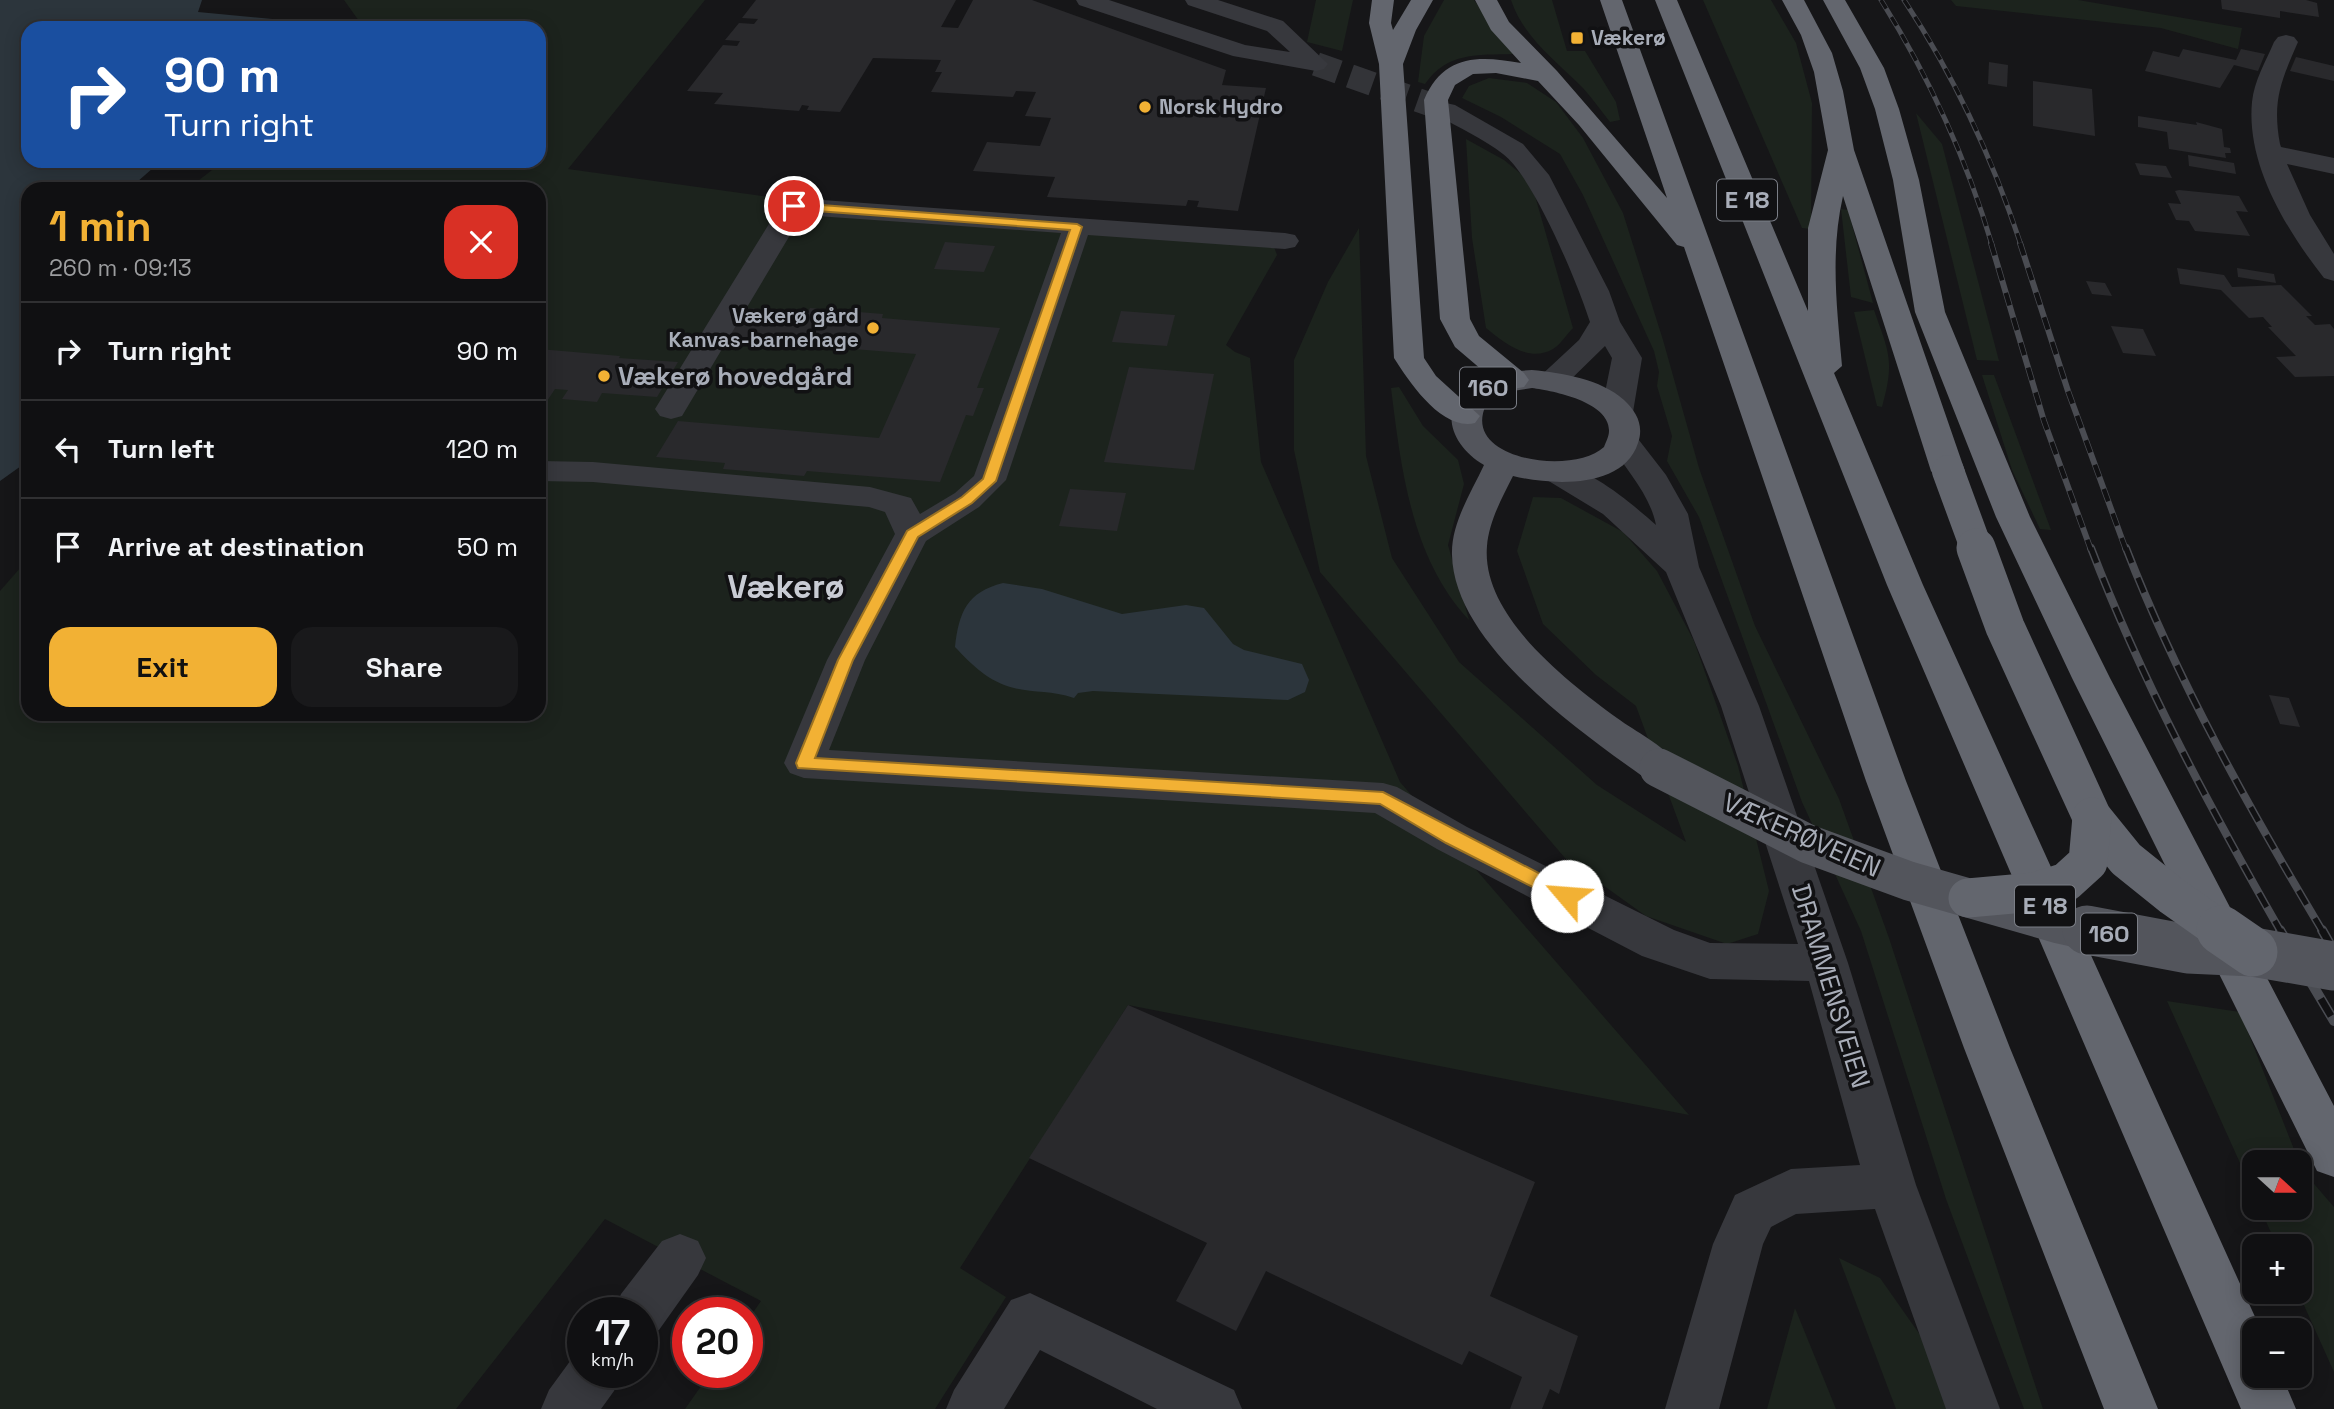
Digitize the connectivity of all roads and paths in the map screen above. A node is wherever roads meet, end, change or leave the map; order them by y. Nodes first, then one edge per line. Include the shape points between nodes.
1 (1087, 0) edge
2 (1196, 0) edge
3 (1382, 0) edge
4 (1422, 0) edge
5 (1486, 0) edge
6 (1611, 0) edge
7 (1666, 0) edge
8 (1793, 0) edge
9 (1834, 0) edge
10 (2286, 42) dead end
11 (1391, 64) junction
12 (1549, 76) junction
13 (1446, 110) tunnel mouth
14 (1840, 150) junction
15 (2271, 153) junction
16 (2334, 166) edge
17 (1077, 227) junction
18 (1285, 241) dead end
19 (1702, 257) junction
20 (2334, 272) edge
21 (1930, 312) junction
22 (1605, 322) junction
23 (1513, 380) junction
24 (1552, 380) junction
25 (1830, 400) junction
26 (1926, 404) junction
27 (671, 409) dead end
28 (1464, 416) junction
29 (1621, 427) junction
30 (1503, 461) junction
31 (546, 471) edge
32 (1559, 473) junction
33 (912, 534) junction
34 (1681, 567) junction
35 (2092, 817) junction
36 (1968, 898) junction
37 (2253, 952) junction
38 (1826, 963) junction
39 (2334, 966) edge
40 (2334, 1155) edge
41 (1891, 1185) junction
42 (680, 1258) dead end
43 (651, 1297) edge
44 (584, 1388) edge
45 (568, 1409) edge
46 (973, 1409) edge
47 (1214, 1409) edge
48 (1692, 1409) edge
49 (1973, 1409) edge
50 (2131, 1409) edge
51 (2269, 1409) edge

1 - 2 street via 1241,51 1316,64 1275,26
3 - 11 highway via 1380,23
4 - 11 highway
5 - 12 highway via 1499,25
6 - 19 highway, E 18
7 - 25 highway, E 18
8 - 14 highway via 1820,51 1835,105
9 - 21 highway via 1872,68 1887,108 1906,180
10 - 15 street via 2263,103
11 - 28 highway via 1409,358 1425,382
12 - 19 highway
12 - 23 highway via 1483,66 1460,71 1443,82 1436,100 1455,319 1466,341
13 - 22 street via 1514,149 1541,181 1595,291
14 - 25 highway via 1822,228 1821,294
14 - 26 highway
15 - 16 street
15 - 20 street via 2284,192
17 - 18 street
17 - 27 street via 794,206
17 - 33 street via 989,481
19 - 50 highway, E 18 via 1890,793
21 - 26 highway
21 - 40 highway via 2047,589
22 - 24 street via 1590,346
22 - 29 street via 1627,358
23 - 24 main road, 160
23 - 28 main road, 160 via 1488,387 1471,400
24 - 29 main road, 160 via 1590,391
25 - 51 highway, E 18 via 1980,759
26 - 35 highway, bridge via 2005,627
28 - 30 main road, 160 via 1474,441
29 - 32 main road, 160 via 1616,454 1602,464
29 - 34 street, DRAMMENSVEIEN via 1671,514
30 - 32 main road, 160
30 - 36 main road, VÆKERØVEIEN / 160, bridge via 1474,526 1469,555 1474,585 1497,627 1580,713 1659,768 1808,844
31 - 33 street via 870,497 899,505
32 - 34 street, DRAMMENSVEIEN via 1615,507
33 - 38 street via 846,660 804,763 1383,798 1658,943 1710,961
34 - 38 street, DRAMMENSVEIEN via 1740,706
35 - 36 highway, bridge via 2088,862 2066,882 2035,892
35 - 37 highway, bridge via 2126,859
36 - 37 main road, VÆKERØVEIEN / 160, bridge via 2059,924 2161,944
37 - 39 main road, VÆKERØVEIEN / 160, bridge
38 - 41 street, DRAMMENSVEIEN
41 - 48 street via 1791,1192 1753,1210 1738,1244
41 - 49 street, DRAMMENSVEIEN
42 - 43 street
44 - 45 street
46 - 47 street via 1030,1318

